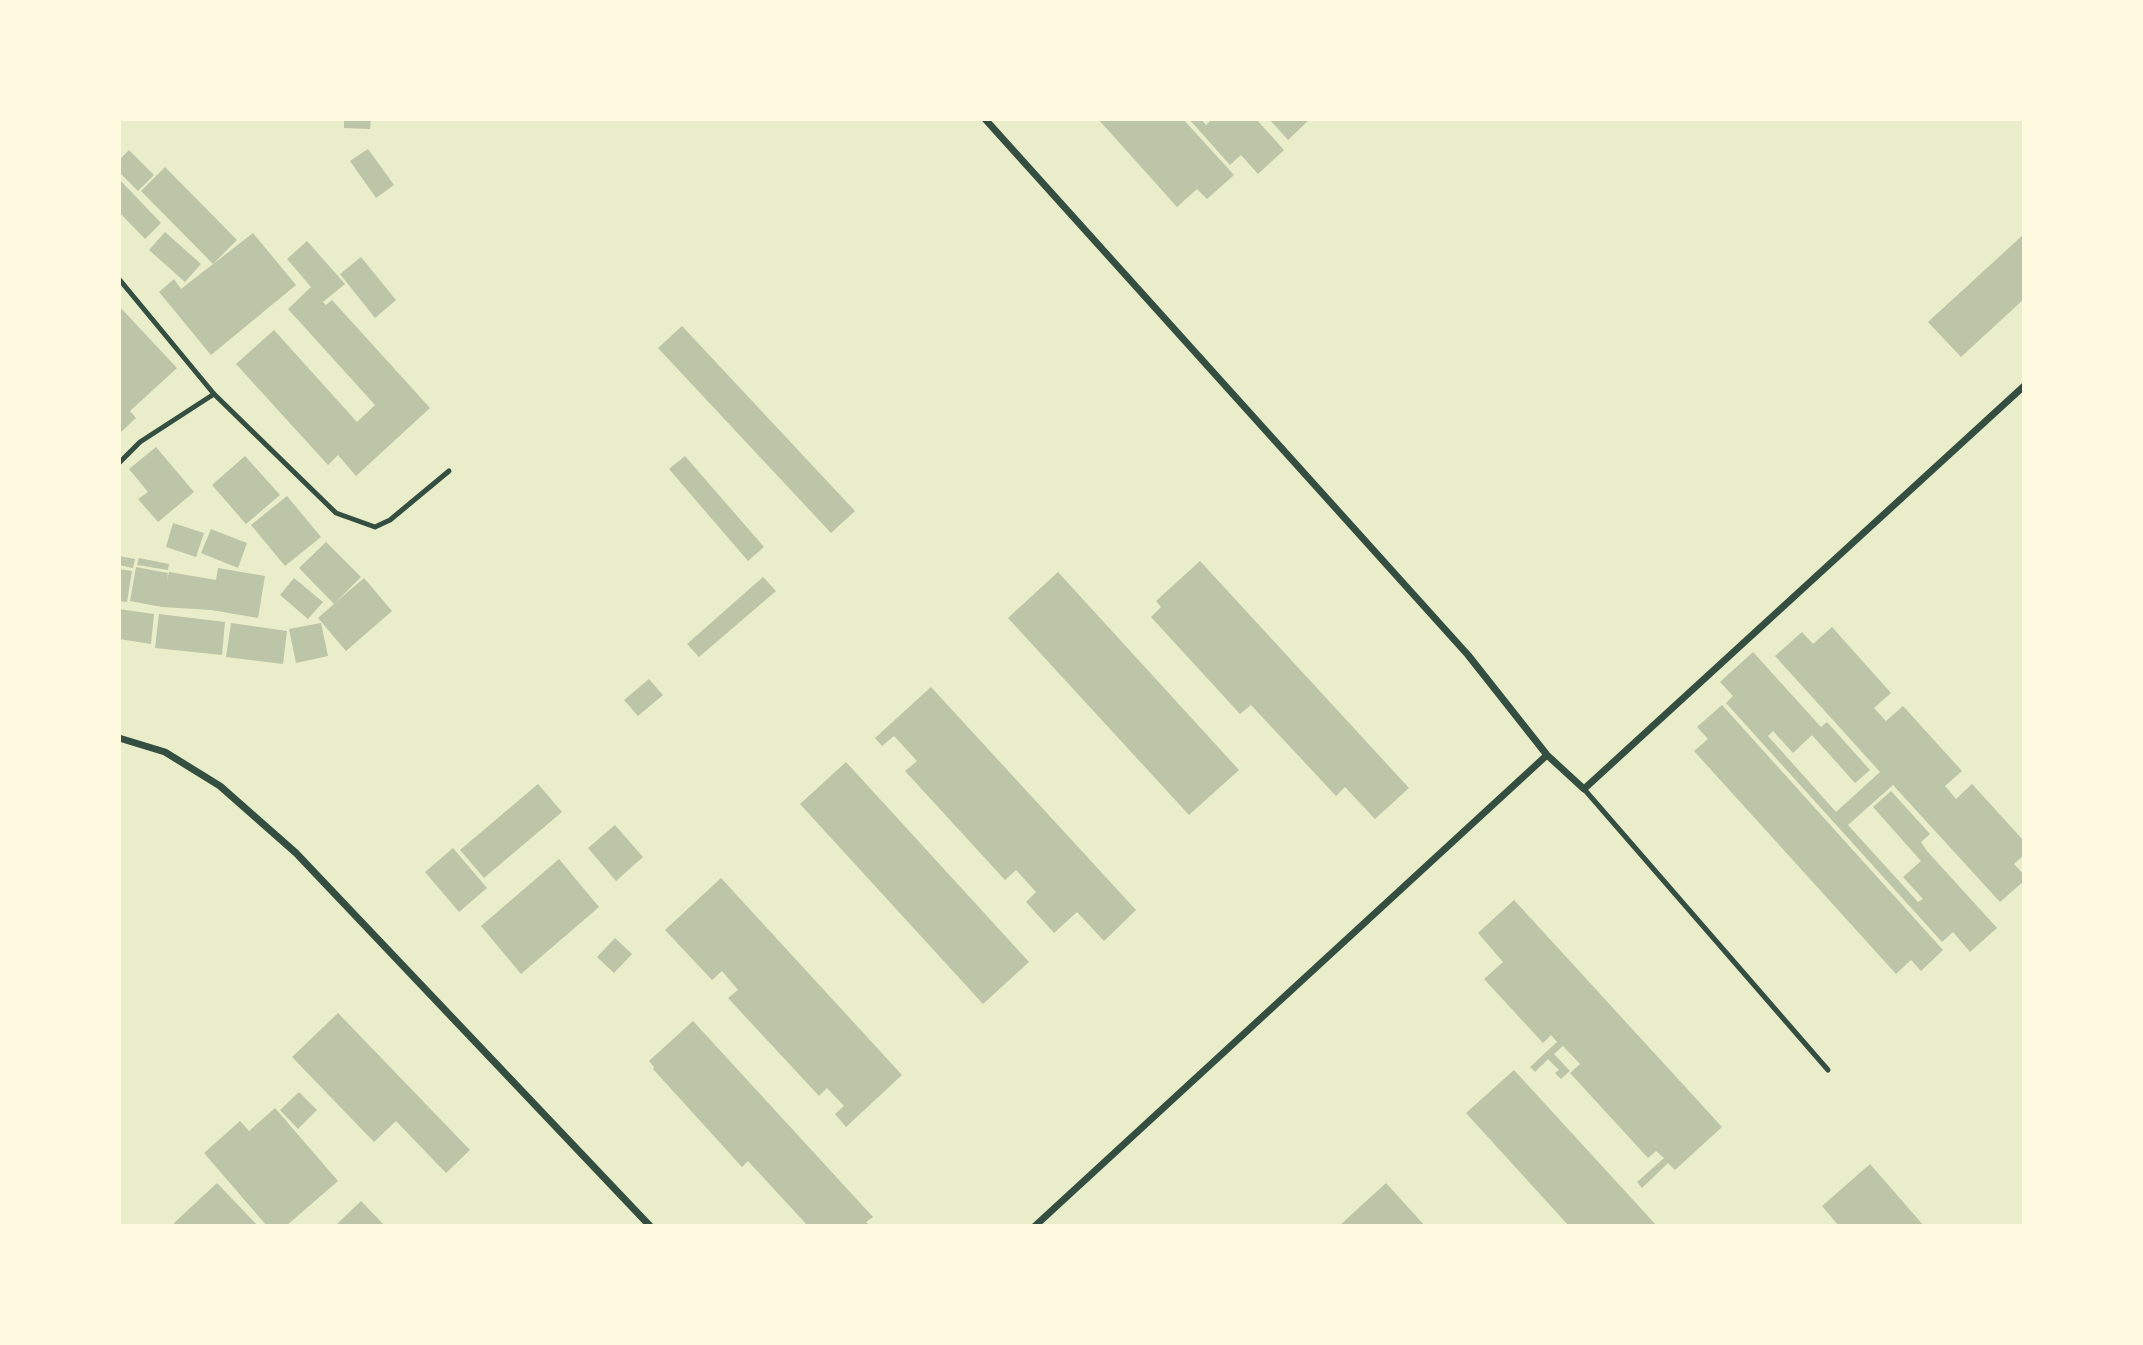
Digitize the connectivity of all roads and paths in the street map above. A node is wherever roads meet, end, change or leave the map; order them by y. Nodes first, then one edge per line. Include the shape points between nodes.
1 (985, 119) edge
2 (119, 279) edge
3 (2024, 386) edge
4 (214, 394) junction
5 (119, 463) edge
6 (449, 471) dead end
7 (119, 738) edge
8 (1547, 755) junction
9 (1584, 789) junction
10 (1828, 1070) dead end
11 (649, 1226) edge
12 (1035, 1226) edge

1 - 8 street via 1468,655
2 - 4 lane
3 - 9 street
4 - 5 lane via 140,442
4 - 6 lane via 336,513 356,522 375,527 390,520
7 - 11 street via 165,752 220,786 296,853
8 - 9 street
8 - 12 street
9 - 10 lane

